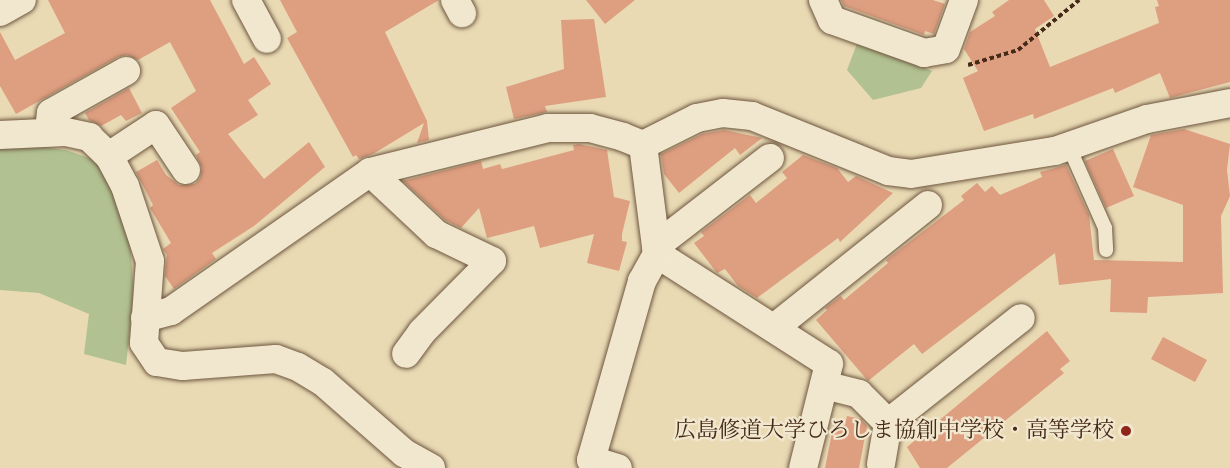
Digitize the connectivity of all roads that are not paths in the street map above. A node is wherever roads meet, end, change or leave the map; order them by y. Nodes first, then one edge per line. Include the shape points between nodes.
1 (22, 0) edge
2 (246, 0) edge
3 (823, 0) edge
4 (964, 0) edge
5 (0, 12) edge
6 (267, 39) dead end
7 (126, 71) dead end
8 (1230, 103) edge
9 (49, 131) junction
10 (0, 135) edge
11 (643, 145) junction
12 (1069, 147) junction
13 (109, 156) junction
14 (770, 158) dead end
15 (186, 170) dead end
16 (370, 172) junction
17 (928, 205) dead end
18 (657, 250) junction
19 (1106, 250) dead end
20 (146, 318) junction
21 (1021, 318) dead end
22 (774, 328) junction
23 (406, 354) dead end
24 (824, 385) junction
25 (888, 423) junction
26 (881, 464) dead end
27 (431, 468) edge
28 (618, 468) edge
29 (803, 468) edge

1 - 5 street
2 - 6 street
3 - 4 street via 832,20 924,53 946,49
7 - 9 street via 51,113
8 - 12 street via 1148,119
9 - 10 street
9 - 13 street via 89,137
11 - 12 street via 697,118 723,112 752,116 888,171 912,174
11 - 16 street via 605,131 560,126
11 - 18 street
12 - 19 lane via 1105,228
13 - 15 street via 156,124
13 - 20 street via 125,186 150,261
14 - 18 street
16 - 20 street via 171,311
16 - 23 street via 436,234 502,266 422,332
17 - 22 street
18 - 22 street
18 - 28 street via 642,281 591,460
20 - 27 street via 144,343 157,362 183,366 276,359 298,367 323,382 397,448
21 - 25 street
22 - 24 street via 829,364
24 - 25 street via 859,394
24 - 29 street
25 - 26 street

